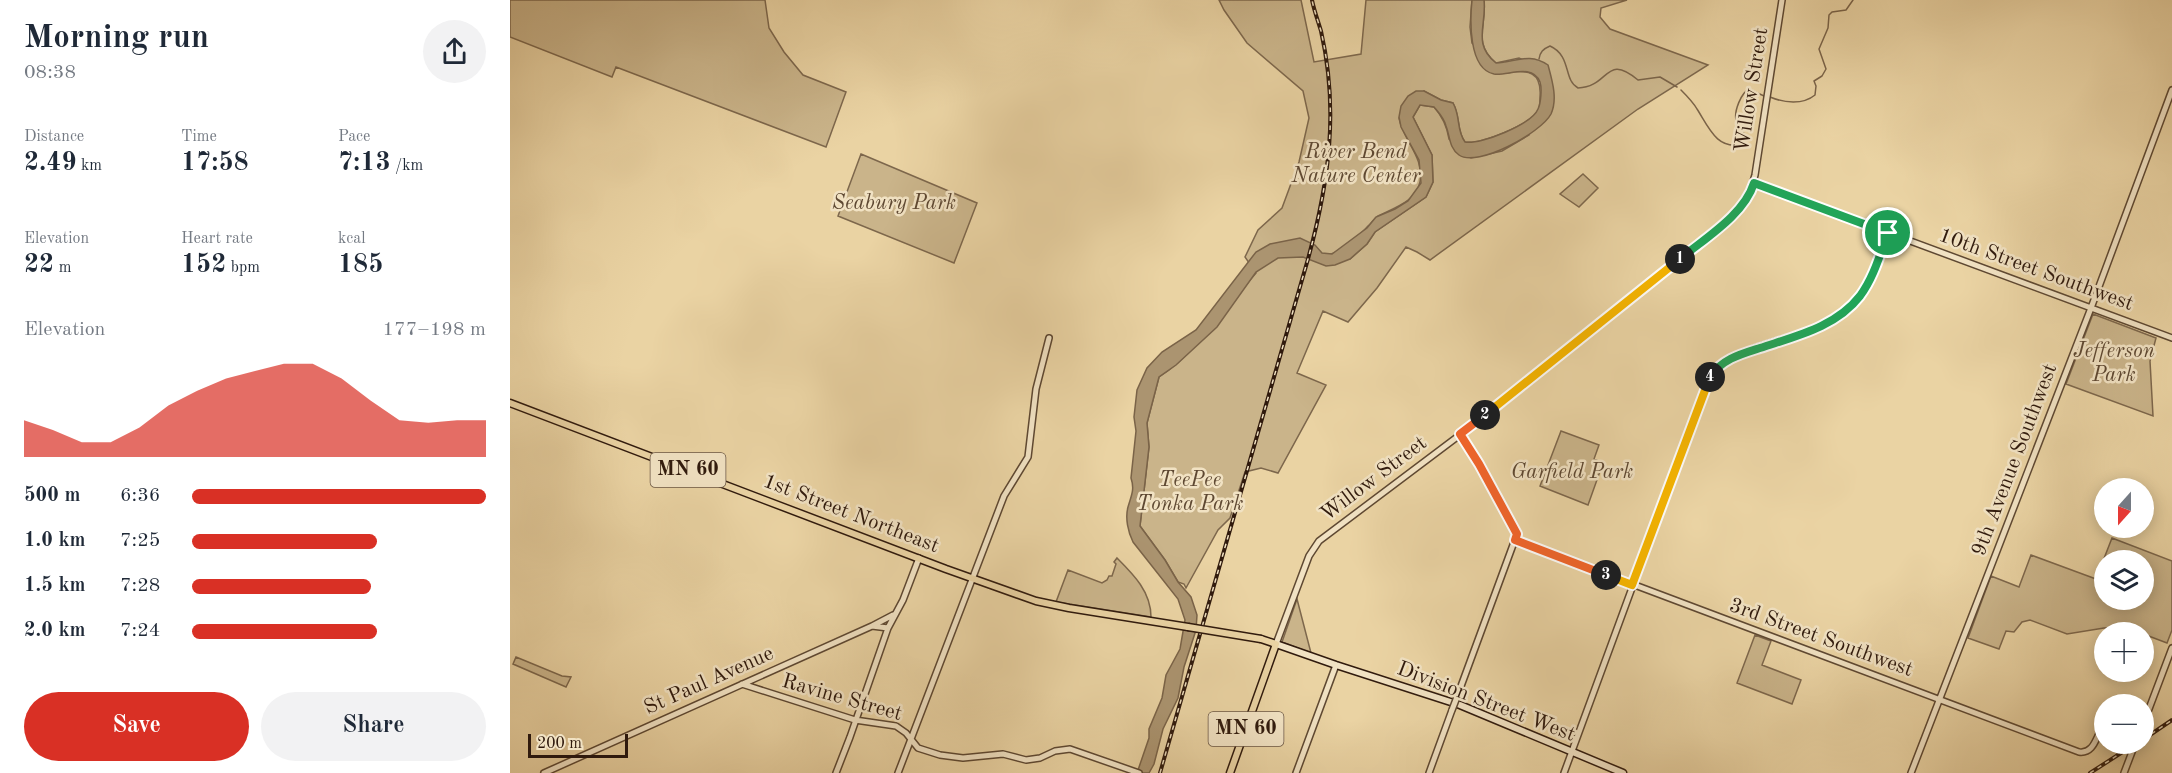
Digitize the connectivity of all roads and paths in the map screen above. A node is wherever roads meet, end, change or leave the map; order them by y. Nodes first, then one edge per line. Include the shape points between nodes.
1 (1782, 0) edge
2 (2172, 90) edge
3 (1754, 183) junction
4 (1888, 233) junction
5 (2091, 308) junction
6 (1049, 338) dead end
7 (2172, 338) edge
8 (510, 403) edge
9 (1460, 434) junction
10 (1516, 537) junction
11 (919, 558) junction
12 (973, 579) junction
13 (1632, 585) junction
14 (895, 615) junction
15 (872, 626) junction
16 (888, 628) junction
17 (1276, 644) junction
18 (2172, 648) edge
19 (1336, 665) junction
20 (742, 684) junction
21 (2154, 695) edge
22 (1940, 699) junction
23 (855, 720) junction
24 (910, 739) junction
25 (2094, 744) edge
26 (1572, 752) junction
27 (2131, 754) edge
28 (544, 773) edge
29 (836, 773) edge
30 (898, 773) edge
31 (1139, 773) edge
32 (1230, 773) edge
33 (1296, 773) edge
34 (1429, 773) edge
35 (1564, 773) edge
36 (1623, 773) edge
37 (1911, 773) edge
38 (2124, 773) edge

1 - 3 street, Willow Street
2 - 5 street, 9th Avenue Southwest
3 - 4 street, 10th Street Southwest
3 - 9 street, Willow Street via 1734,215
4 - 5 street, 10th Street Southwest
4 - 13 street via 1871,277 1853,304 1836,318 1812,331 1734,356 1712,373
5 - 7 street, 10th Street Southwest
5 - 22 street, 9th Avenue Southwest
6 - 12 street via 1036,389 1028,457 1005,496
8 - 11 main road, 1st Street Northeast / MN 60
9 - 10 street
9 - 17 street, Willow Street via 1319,541 1309,556
10 - 13 street, 3rd Street Southwest via 1522,543
10 - 34 street, bridge
11 - 12 main road, 1st Street Northeast / MN 60
11 - 14 street
12 - 17 main road, 1st Street Northeast / MN 60, bridge via 1048,604
12 - 24 street
13 - 22 street, 3rd Street Southwest
13 - 26 street
14 - 15 street, St Paul Avenue
14 - 16 street
15 - 16 street
15 - 20 street, St Paul Avenue
16 - 23 street
17 - 19 main road, Division Street West
17 - 32 main road, MN 60
18 - 21 street
19 - 26 main road, Division Street West via 1460,705
19 - 33 street
20 - 23 street, Ravine Street
20 - 28 street, St Paul Avenue
22 - 25 street, 3rd Street Southwest via 2083,753
22 - 37 street, 9th Avenue Southwest
23 - 24 street, Ravine Street via 896,726
23 - 29 street
24 - 30 street
24 - 31 street, Ravine Street via 924,750 963,758 994,754 1033,760 1070,749
26 - 35 street
26 - 36 main road, Division Street West
27 - 38 street

